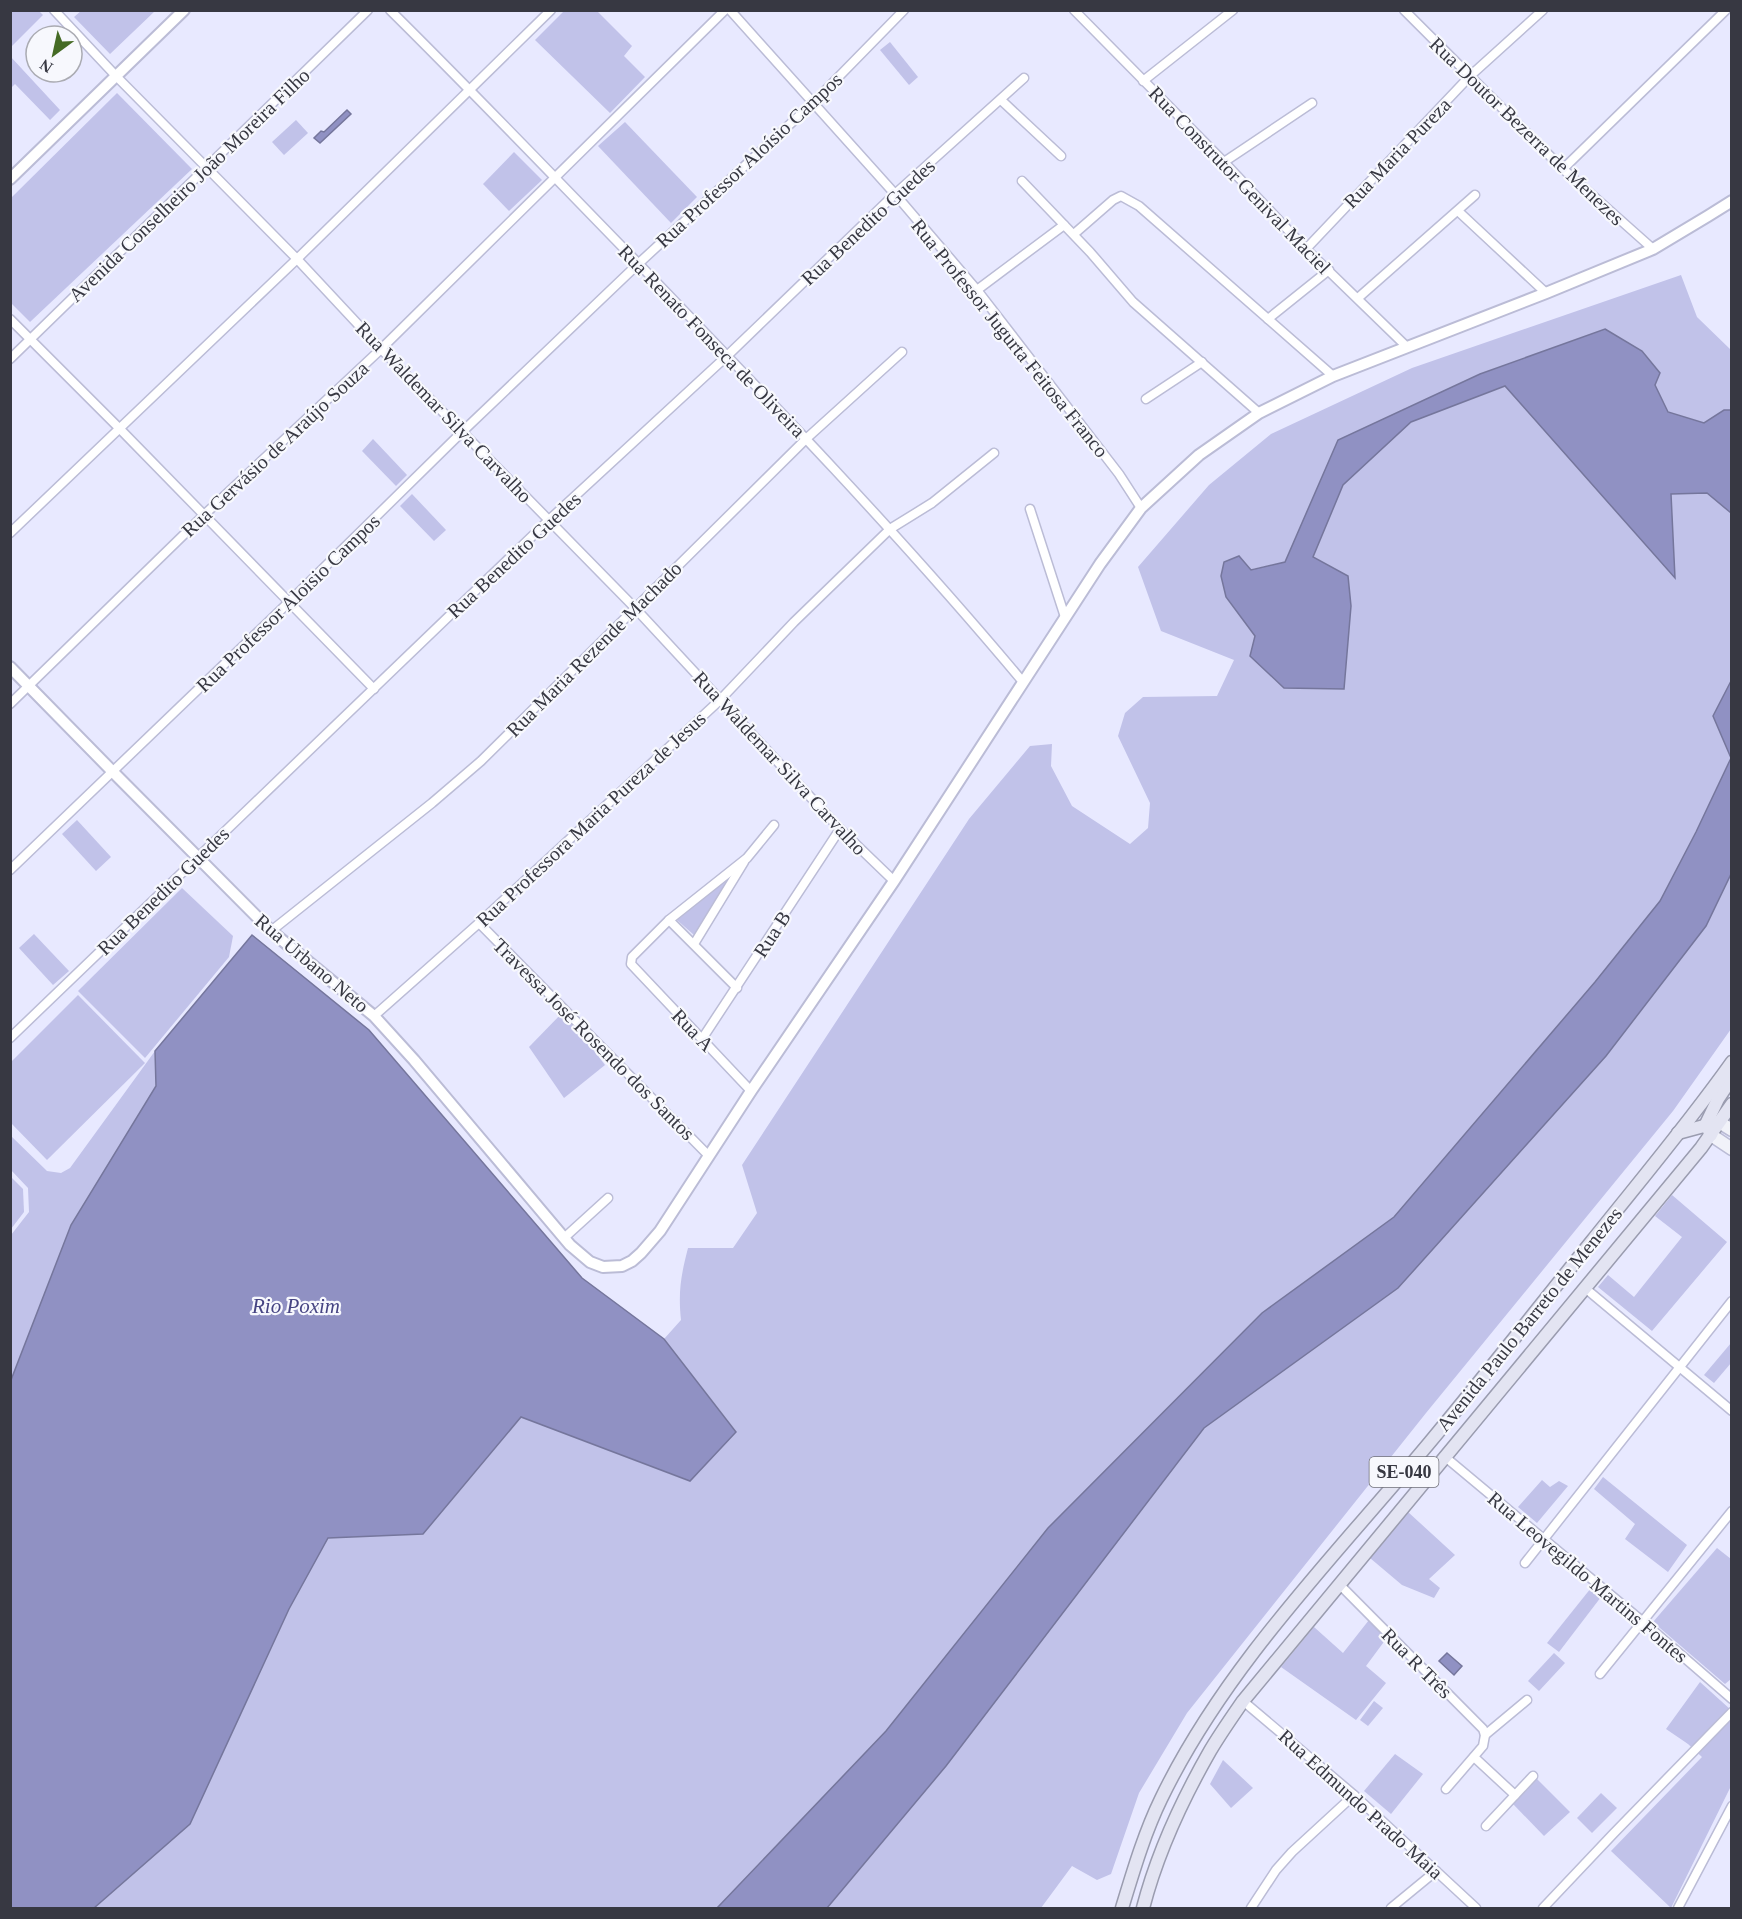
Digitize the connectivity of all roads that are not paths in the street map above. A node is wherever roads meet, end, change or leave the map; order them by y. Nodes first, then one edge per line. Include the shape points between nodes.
1 (54, 10) edge
2 (184, 10) edge
3 (368, 10) edge
4 (390, 10) edge
5 (551, 10) edge
6 (725, 10) edge
7 (730, 10) edge
8 (904, 10) edge
9 (1074, 10) edge
10 (1233, 10) edge
11 (1404, 10) edge
12 (1543, 10) edge
13 (1726, 10) edge
14 (116, 75) junction
15 (1470, 76) junction
16 (1024, 78) dead end
17 (1143, 81) junction
18 (470, 90) junction
19 (1000, 100) junction
20 (813, 103) junction
21 (1312, 103) dead end
22 (1061, 156) dead end
23 (1224, 162) junction
24 (207, 168) junction
25 (1563, 169) junction
26 (554, 177) junction
27 (10, 179) edge
28 (1022, 181) dead end
29 (895, 194) junction
30 (1475, 195) dead end
31 (1731, 201) edge
32 (1458, 211) junction
33 (1064, 225) junction
34 (1074, 234) junction
35 (1306, 249) junction
36 (1653, 249) junction
37 (297, 259) junction
38 (638, 264) junction
39 (1329, 270) junction
40 (977, 290) junction
41 (1546, 293) junction
42 (1358, 298) junction
43 (10, 319) edge
44 (1268, 319) junction
45 (31, 339) junction
46 (1407, 347) junction
47 (381, 349) junction
48 (902, 352) dead end
49 (728, 355) junction
50 (10, 359) edge
51 (1202, 363) junction
52 (1333, 376) junction
53 (1146, 399) dead end
54 (1259, 413) junction
55 (120, 429) junction
56 (462, 432) junction
57 (807, 438) junction
58 (994, 453) dead end
59 (1141, 508) junction
60 (1030, 509) dead end
61 (204, 515) junction
62 (549, 520) junction
63 (890, 529) junction
64 (10, 533) edge
65 (288, 603) junction
66 (635, 609) junction
67 (1065, 617) junction
68 (10, 667) edge
69 (1023, 682) junction
70 (29, 686) junction
71 (374, 689) junction
72 (720, 700) junction
73 (10, 704) edge
74 (112, 772) junction
75 (774, 825) dead end
76 (840, 829) junction
77 (747, 858) junction
78 (198, 859) junction
79 (10, 870) edge
80 (894, 881) junction
81 (669, 920) junction
82 (480, 923) junction
83 (271, 931) junction
84 (694, 944) junction
85 (737, 988) junction
86 (374, 1016) junction
87 (10, 1038) edge
88 (702, 1039) junction
89 (1731, 1062) edge
90 (1731, 1078) edge
91 (752, 1091) junction
92 (1731, 1104) edge
93 (1712, 1127) junction
94 (1731, 1130) edge
95 (1678, 1133) junction
96 (1731, 1149) edge
97 (709, 1156) junction
98 (608, 1198) dead end
99 (564, 1238) junction
100 (1585, 1288) junction
101 (1731, 1301) edge
102 (1679, 1367) junction
103 (1731, 1411) edge
104 (1444, 1456) junction
105 (1731, 1510) edge
106 (1544, 1538) junction
107 (1525, 1563) dead end
108 (1339, 1584) junction
109 (1642, 1621) junction
110 (1600, 1674) dead end
111 (1731, 1699) edge
112 (1527, 1700) dead end
113 (1244, 1701) junction
114 (1731, 1712) edge
115 (1485, 1735) junction
116 (1474, 1757) junction
117 (1533, 1776) dead end
118 (1446, 1789) dead end
119 (1354, 1795) junction
120 (1515, 1795) junction
121 (1731, 1808) edge
122 (1486, 1826) dead end
123 (1436, 1871) junction
124 (1147, 1906) edge
125 (1122, 1908) edge
126 (1251, 1908) edge
127 (1391, 1908) edge
128 (1476, 1908) edge
129 (1544, 1908) edge
130 (1678, 1908) edge

1 - 14 street, Rua Waldemar Silva Carvalho
2 - 14 street
3 - 24 street, Avenida Conselheiro João Moreira Filho
4 - 18 street, Rua Renato Fonseca de Oliveira
5 - 18 street
6 - 26 street, Rua Gervásio de Araújo Souza
7 - 20 street, Rua Professor Jugurta Feitosa Franco
8 - 20 street, Rua Professor Aloísio Campos
9 - 17 street, Rua Construtor Genival Maciel
10 - 17 street
11 - 15 street, Rua Doutor Bezerra de Menezes
12 - 15 street, Rua Maria Pureza
13 - 25 street
14 - 24 street, Rua Waldemar Silva Carvalho
14 - 27 street
15 - 25 street, Rua Doutor Bezerra de Menezes
15 - 35 street, Rua Maria Pureza
16 - 19 street, Rua Benedito Guedes
17 - 23 street, Rua Construtor Genival Maciel
18 - 26 street, Rua Renato Fonseca de Oliveira
18 - 37 street
19 - 22 street
19 - 29 street, Rua Benedito Guedes
20 - 29 street, Rua Professor Jugurta Feitosa Franco
20 - 38 street, Rua Professor Aloísio Campos
21 - 23 street
23 - 35 street, Rua Construtor Genival Maciel
24 - 37 street, Rua Waldemar Silva Carvalho
24 - 45 street, Avenida Conselheiro João Moreira Filho
25 - 36 street, Rua Doutor Bezerra de Menezes
26 - 38 street, Rua Renato Fonseca de Oliveira
26 - 47 street, Rua Gervásio de Araújo Souza
28 - 33 street
29 - 40 street, Rua Professor Jugurta Feitosa Franco
29 - 49 street, Rua Benedito Guedes
30 - 32 street
31 - 36 street
32 - 41 street
32 - 42 street
33 - 34 street
33 - 40 street
34 - 44 street via 1121,196 1139,206
34 - 51 street via 1133,302
35 - 39 street, Rua Construtor Genival Maciel
36 - 41 street
37 - 47 street, Rua Waldemar Silva Carvalho
37 - 55 street
38 - 49 street, Rua Renato Fonseca de Oliveira
38 - 56 street, Rua Professor Aloísio Campos
39 - 42 street, Rua Construtor Genival Maciel
39 - 44 street
40 - 59 street, Rua Professor Jugurta Feitosa Franco
41 - 46 street
42 - 46 street, Rua Construtor Genival Maciel
43 - 45 street
44 - 52 street
45 - 50 street, Avenida Conselheiro João Moreira Filho
45 - 55 street
46 - 52 street
47 - 56 street, Rua Waldemar Silva Carvalho
47 - 61 street, Rua Gervásio de Araújo Souza
48 - 57 street, Rua Maria Rezende Machado
49 - 57 street, Rua Renato Fonseca de Oliveira
49 - 62 street, Rua Benedito Guedes
51 - 53 street
51 - 54 street
52 - 54 street
54 - 59 street via 1199,455
55 - 61 street
55 - 64 street
56 - 62 street, Rua Waldemar Silva Carvalho
56 - 65 street, Rua Professor Aloisio Campos
57 - 63 street, Rua Renato Fonseca de Oliveira
57 - 66 street, Rua Maria Rezende Machado
58 - 63 street, Rua Professora Maria Pureza de Jesus via 932,503
59 - 67 street
60 - 67 street
61 - 65 street
61 - 70 street, Rua Gervásio de Araújo Souza
62 - 66 street, Rua Waldemar Silva Carvalho
62 - 71 street, Rua Benedito Guedes
63 - 69 street, Rua Renato Fonseca de Oliveira
63 - 72 street, Rua Professora Maria Pureza de Jesus
65 - 71 street
65 - 74 street, Rua Professor Aloisio Campos
66 - 72 street, Rua Waldemar Silva Carvalho
66 - 83 street, Rua Maria Rezende Machado via 473,768
67 - 69 street
68 - 70 street, Rua Urbano Neto
69 - 80 street
70 - 73 street, Rua Gervásio de Araújo Souza
70 - 74 street, Rua Urbano Neto
71 - 78 street, Rua Benedito Guedes
72 - 76 street, Rua Waldemar Silva Carvalho
72 - 82 street, Rua Professora Maria Pureza de Jesus
74 - 78 street, Rua Urbano Neto
74 - 79 street, Rua Professor Aloisio Campos
75 - 77 street
76 - 80 street, Rua Waldemar Silva Carvalho
76 - 85 street, Rua B
77 - 81 street
77 - 84 street
78 - 83 street, Rua Urbano Neto
78 - 87 street, Rua Benedito Guedes
80 - 91 street
81 - 84 street
81 - 88 street, Rua A via 632,957 631,964
82 - 86 street, Rua Professora Maria Pureza de Jesus
82 - 97 street, Travessa José Rosendo dos Santos
83 - 86 street, Rua Urbano Neto
84 - 85 street
85 - 88 street, Rua B
86 - 99 street, Rua Urbano Neto
88 - 91 street, Rua A
89 - 95 main road, Avenida Paulo Barreto de Menezes / SE-040
90 - 93 main road via 1718,1099
91 - 97 street
92 - 93 main road, Avenida Paulo Barreto de Menezes / SE-040
93 - 94 main road
93 - 95 main road
93 - 96 main road
93 - 100 main road, Avenida Paulo Barreto de Menezes / SE-040
95 - 125 main road, Avenida Paulo Barreto de Menezes / SE-040 via 1430,1442 1226,1687 1160,1801
97 - 99 street, Rua Urbano Neto via 660,1231 632,1261 603,1267 590,1262
98 - 99 street
100 - 102 street
100 - 104 main road, Avenida Paulo Barreto de Menezes / SE-040
101 - 102 street
102 - 103 street
102 - 106 street
104 - 106 street, Rua Leovegildo Martins Fontes
104 - 108 main road, Avenida Paulo Barreto de Menezes / SE-040
105 - 109 street
106 - 107 street
106 - 109 street, Rua Leovegildo Martins Fontes
108 - 113 main road, Avenida Paulo Barreto de Menezes / SE-040
108 - 115 street, Rua R Três
109 - 110 street
109 - 111 street, Rua Leovegildo Martins Fontes
112 - 115 street
113 - 119 street, Rua Edmundo Prado Maia
113 - 124 main road, Avenida Paulo Barreto de Menezes / SE-040 via 1210,1750 1184,1801 1161,1853
114 - 129 street
115 - 116 street via 1483,1746
116 - 118 street
116 - 120 street
117 - 120 street
119 - 123 street, Rua Edmundo Prado Maia
119 - 126 street via 1292,1852
120 - 122 street
121 - 130 street
123 - 127 street
123 - 128 street, Rua Edmundo Prado Maia

